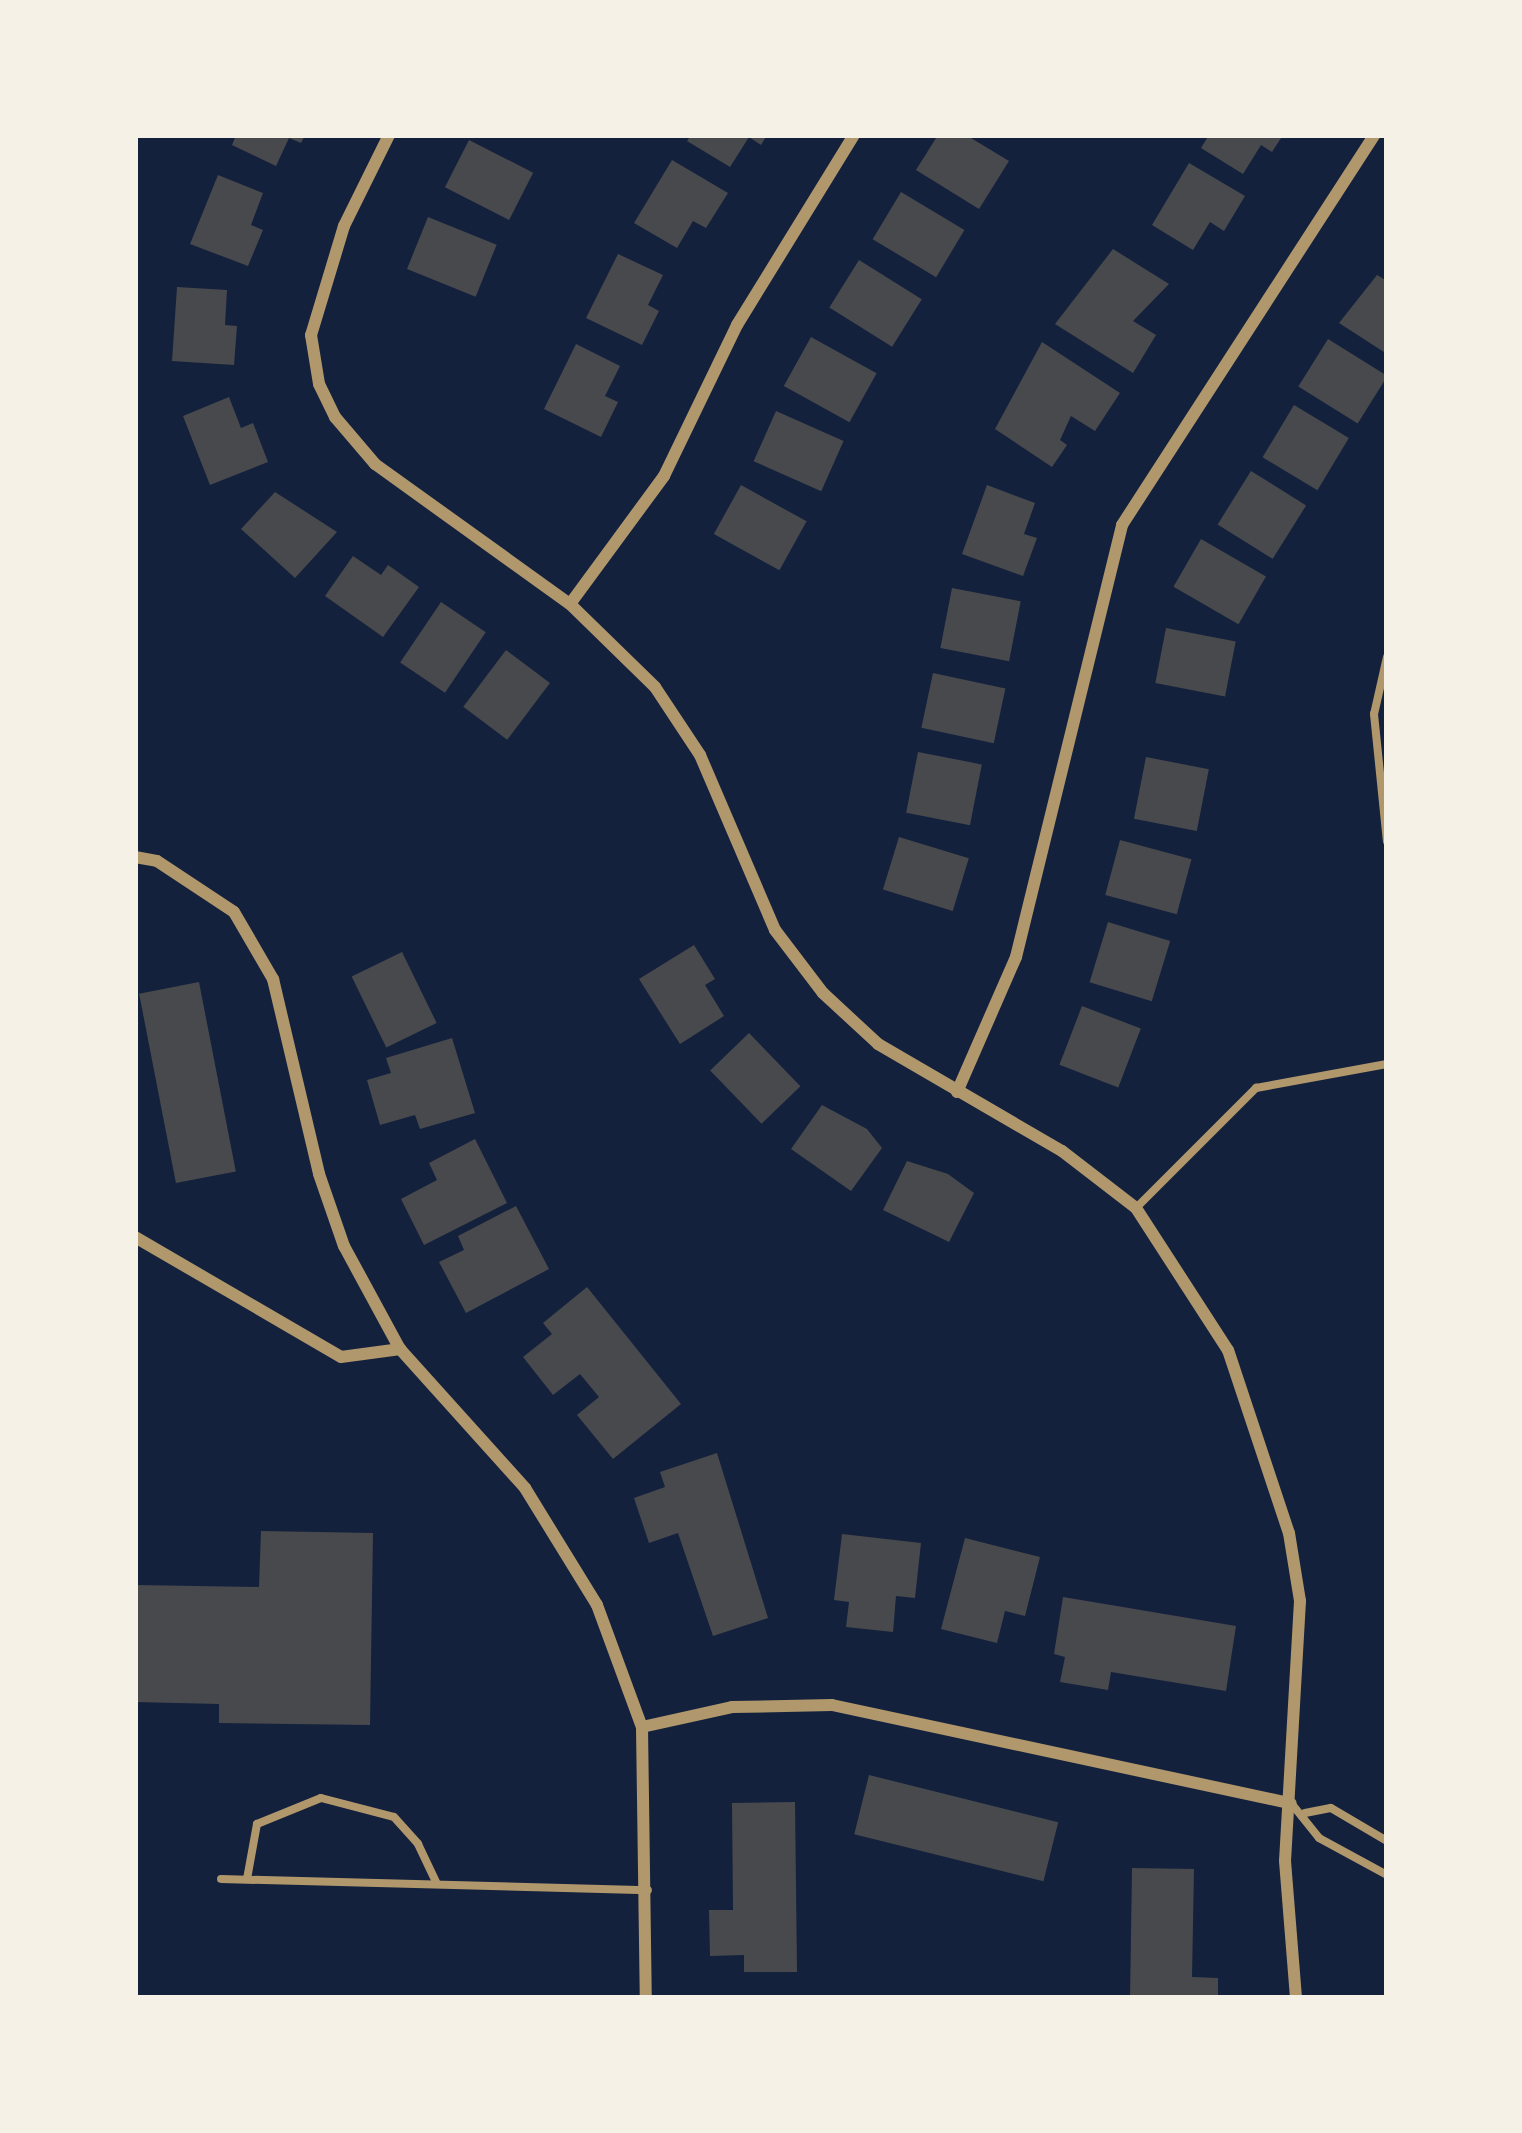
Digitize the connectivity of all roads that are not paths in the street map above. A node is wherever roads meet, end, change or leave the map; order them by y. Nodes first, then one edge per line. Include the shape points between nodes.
1 (389, 135) edge
2 (854, 135) edge
3 (1374, 135) edge
4 (571, 604) junction
5 (1387, 657) edge
6 (1387, 841) edge
7 (135, 856) edge
8 (1387, 1064) edge
9 (957, 1091) junction
10 (1136, 1208) junction
11 (135, 1237) edge
12 (400, 1349) junction
13 (642, 1727) junction
14 (1291, 1803) junction
15 (1305, 1813) junction
16 (1387, 1841) edge
17 (1387, 1875) edge
18 (221, 1879) dead end
19 (247, 1880) junction
20 (437, 1884) junction
21 (649, 1890) junction
22 (646, 1998) edge
23 (1295, 1998) edge

1 - 4 street via 324,280 311,335 319,384 375,464
2 - 4 street via 737,325 664,476
3 - 9 street via 1122,525 1016,957
4 - 9 street via 655,687 700,755 775,930 823,993 878,1044
5 - 6 lane via 1374,735
7 - 12 street via 157,860 234,912 273,979 319,1174 344,1246
8 - 10 lane via 1256,1088
9 - 10 street via 1062,1151
10 - 14 street via 1228,1350 1289,1533 1303,1662
11 - 12 street via 341,1357
12 - 13 street via 525,1488 597,1605
13 - 14 street via 732,1707 832,1705 1204,1778
13 - 21 street
14 - 15 lane
14 - 23 street via 1287,1954
15 - 16 lane via 1331,1808
15 - 17 lane via 1319,1838
18 - 19 lane
19 - 20 lane
19 - 20 lane via 257,1824 321,1798 394,1817
20 - 21 lane
21 - 22 street

